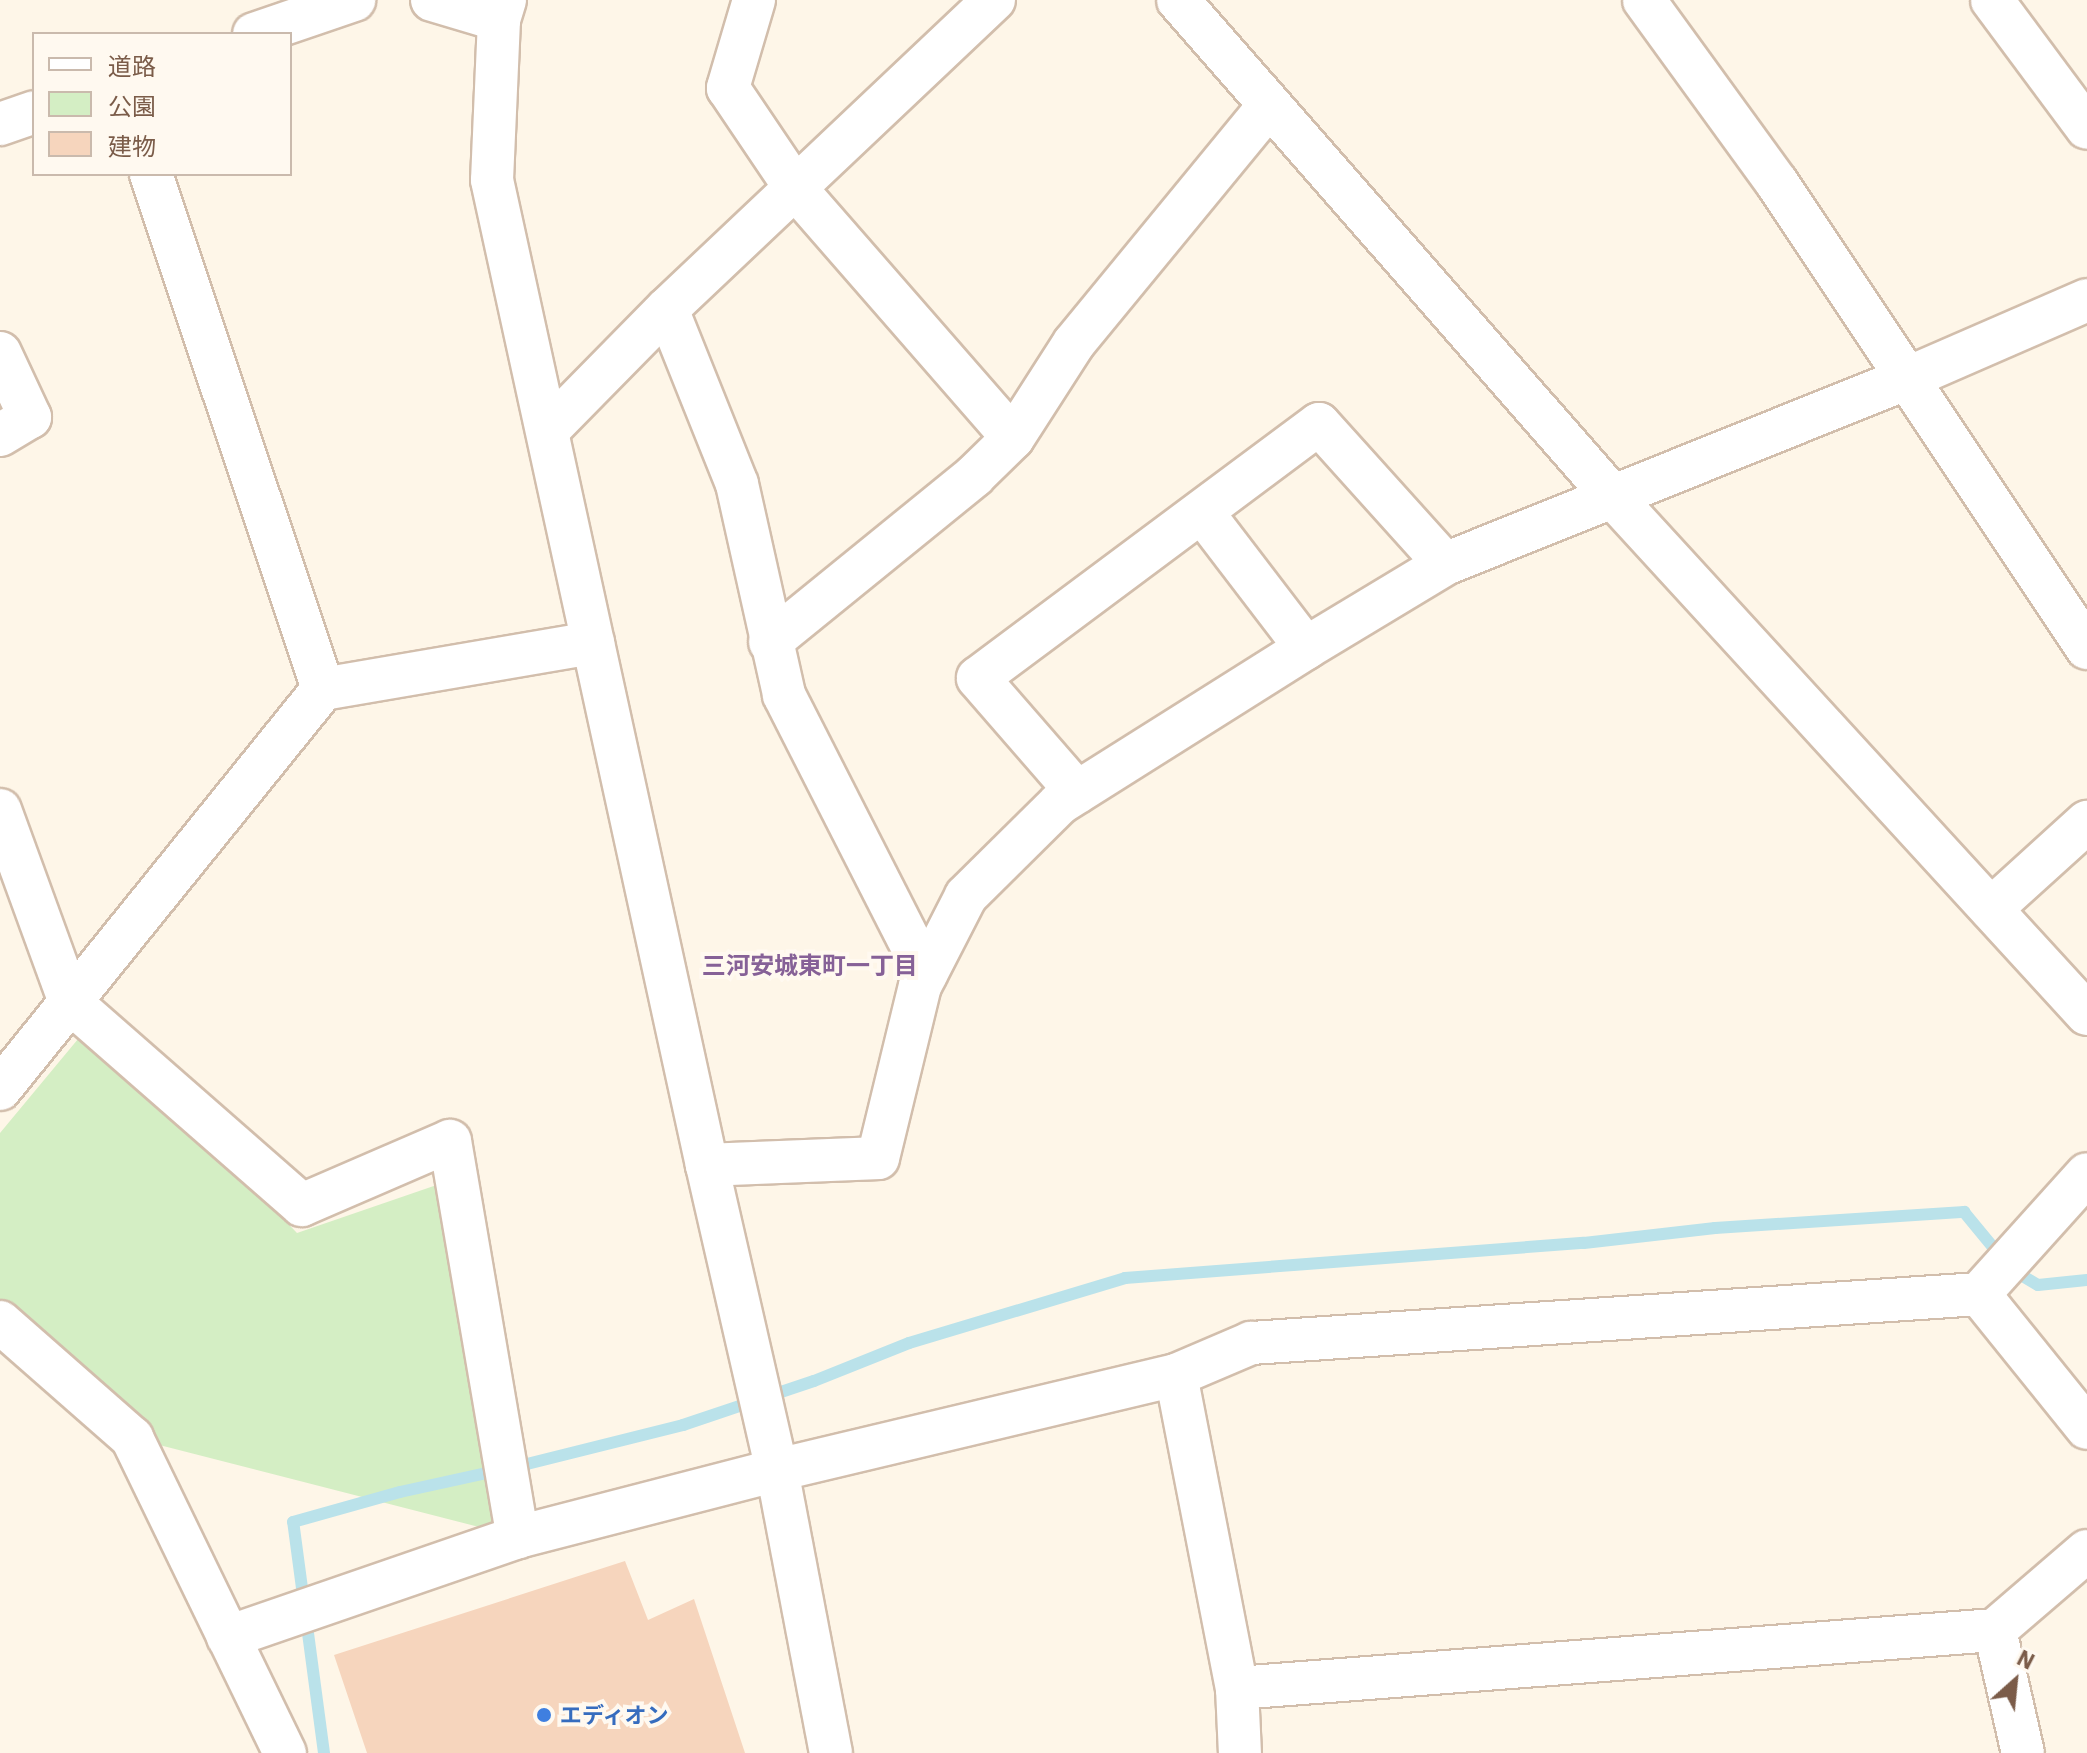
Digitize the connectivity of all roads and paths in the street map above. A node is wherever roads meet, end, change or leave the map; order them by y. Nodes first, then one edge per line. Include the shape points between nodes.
1 (354, 0) edge
2 (432, 0) edge
3 (754, 0) edge
4 (994, 0) edge
5 (1178, 0) edge
6 (1644, 0) edge
7 (1992, 0) edge
8 (502, 10) edge
9 (260, 32) edge
10 (1268, 107) junction
11 (32, 113) edge
12 (0, 124) edge
13 (2087, 128) edge
14 (152, 176) edge
15 (796, 189) junction
16 (2087, 300) edge
17 (667, 309) junction
18 (0, 353) edge
19 (1908, 378) junction
20 (548, 430) junction
21 (0, 435) edge
22 (1013, 438) junction
23 (1614, 498) junction
24 (1202, 512) junction
25 (1445, 564) junction
26 (770, 642) junction
27 (593, 643) junction
28 (1306, 648) junction
29 (2087, 648) edge
30 (323, 689) junction
31 (1077, 792) junction
32 (0, 810) edge
33 (2087, 822) edge
34 (1991, 909) junction
35 (926, 974) junction
36 (70, 1002) junction
37 (2087, 1014) edge
38 (0, 1089) edge
39 (707, 1165) junction
40 (2087, 1174) edge
41 (1979, 1294) junction
42 (0, 1322) edge
43 (1176, 1375) junction
44 (2087, 1428) edge
45 (777, 1470) junction
46 (518, 1537) junction
47 (2087, 1551) edge
48 (1995, 1630) junction
49 (228, 1637) junction
50 (1237, 1688) junction
51 (285, 1753) edge
52 (831, 1753) edge
53 (1240, 1753) edge
54 (2023, 1753) edge

1 - 9 street
2 - 8 street
3 - 15 street via 728,88
4 - 15 street
5 - 10 street
6 - 19 street via 1777,183
7 - 13 street
8 - 20 street via 492,180
10 - 22 street via 1074,343
10 - 23 street
11 - 12 street
14 - 30 street
15 - 17 street
15 - 22 street
16 - 19 street
17 - 20 street
17 - 26 street via 737,484
18 - 21 street via 30,417
19 - 23 street
19 - 29 street
20 - 27 street
22 - 26 street via 974,476
23 - 25 street
23 - 34 street
24 - 25 street via 1319,424
24 - 28 street
24 - 31 street via 978,678
25 - 28 street
26 - 35 street via 784,695
27 - 30 street
27 - 39 street
28 - 31 street
30 - 36 street
31 - 35 street via 966,896
32 - 36 street
33 - 34 street
34 - 37 street
35 - 39 street via 878,1158
36 - 38 street
36 - 46 street via 302,1205 450,1141
39 - 45 street
40 - 41 street
41 - 43 street via 1251,1343
41 - 44 street
42 - 49 street via 132,1438
43 - 45 street
43 - 50 street
45 - 46 street
45 - 52 street
46 - 49 street
47 - 48 street
48 - 50 street
48 - 54 street
49 - 51 street
50 - 53 street

